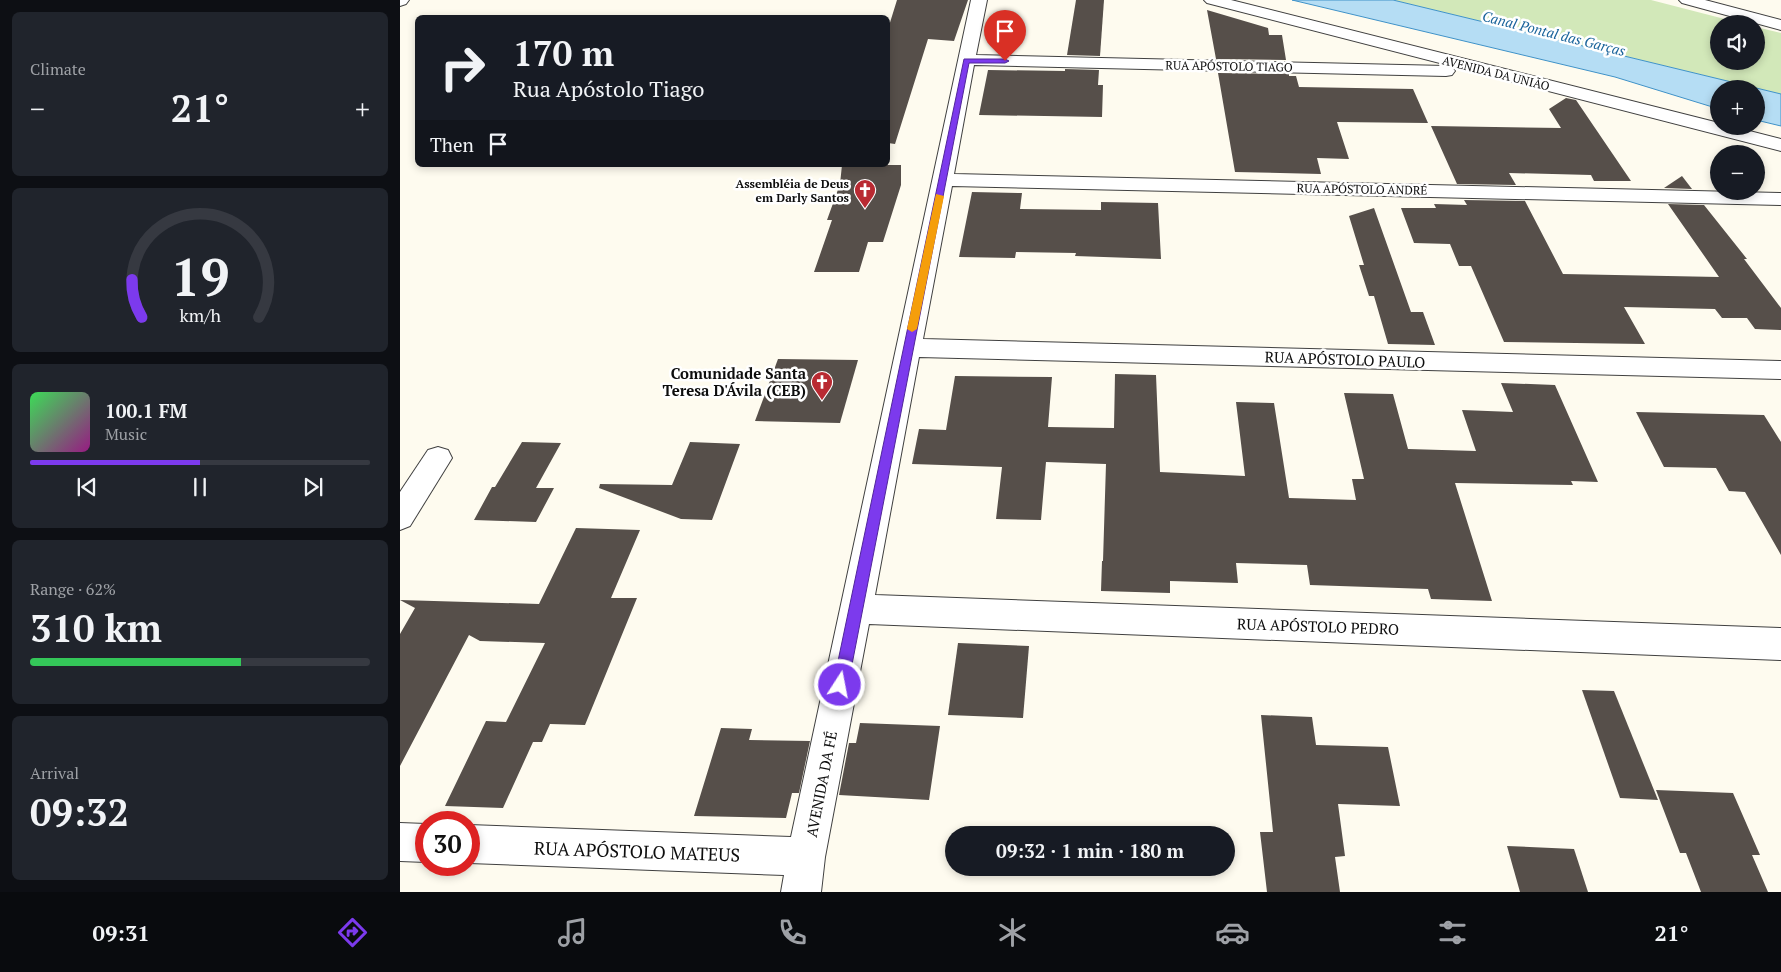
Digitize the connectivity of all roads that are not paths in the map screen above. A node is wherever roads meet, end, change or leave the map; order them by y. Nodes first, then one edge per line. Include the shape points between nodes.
1 (978, 0) edge
2 (1212, 0) edge
3 (1687, 0) edge
4 (1781, 25) edge
5 (966, 60) junction
6 (1492, 72) junction
7 (1781, 145) edge
8 (942, 180) junction
9 (1781, 199) edge
10 (909, 348) junction
11 (1781, 370) edge
12 (438, 458) dead end
13 (400, 517) edge
14 (856, 609) junction
15 (1781, 644) edge
16 (400, 842) edge
17 (415, 843) edge
18 (480, 845) edge
19 (804, 874) edge

1 - 5 street, AVENIDA DA FÉ
2 - 6 street, AVENIDA DA UNIÃO
3 - 4 street
5 - 6 street, RUA APÓSTOLO TIAGO
5 - 8 street, AVENIDA DA FÉ
6 - 7 street, AVENIDA DA UNIÃO
8 - 9 street, RUA APÓSTOLO ANDRÉ
8 - 10 street, AVENIDA DA FÉ
10 - 11 street, RUA APÓSTOLO PAULO
10 - 14 street, AVENIDA DA FÉ
12 - 13 street
14 - 15 street, RUA APÓSTOLO PEDRO
14 - 19 street, AVENIDA DA FÉ
16 - 17 street
18 - 19 street, RUA APÓSTOLO MATEUS

